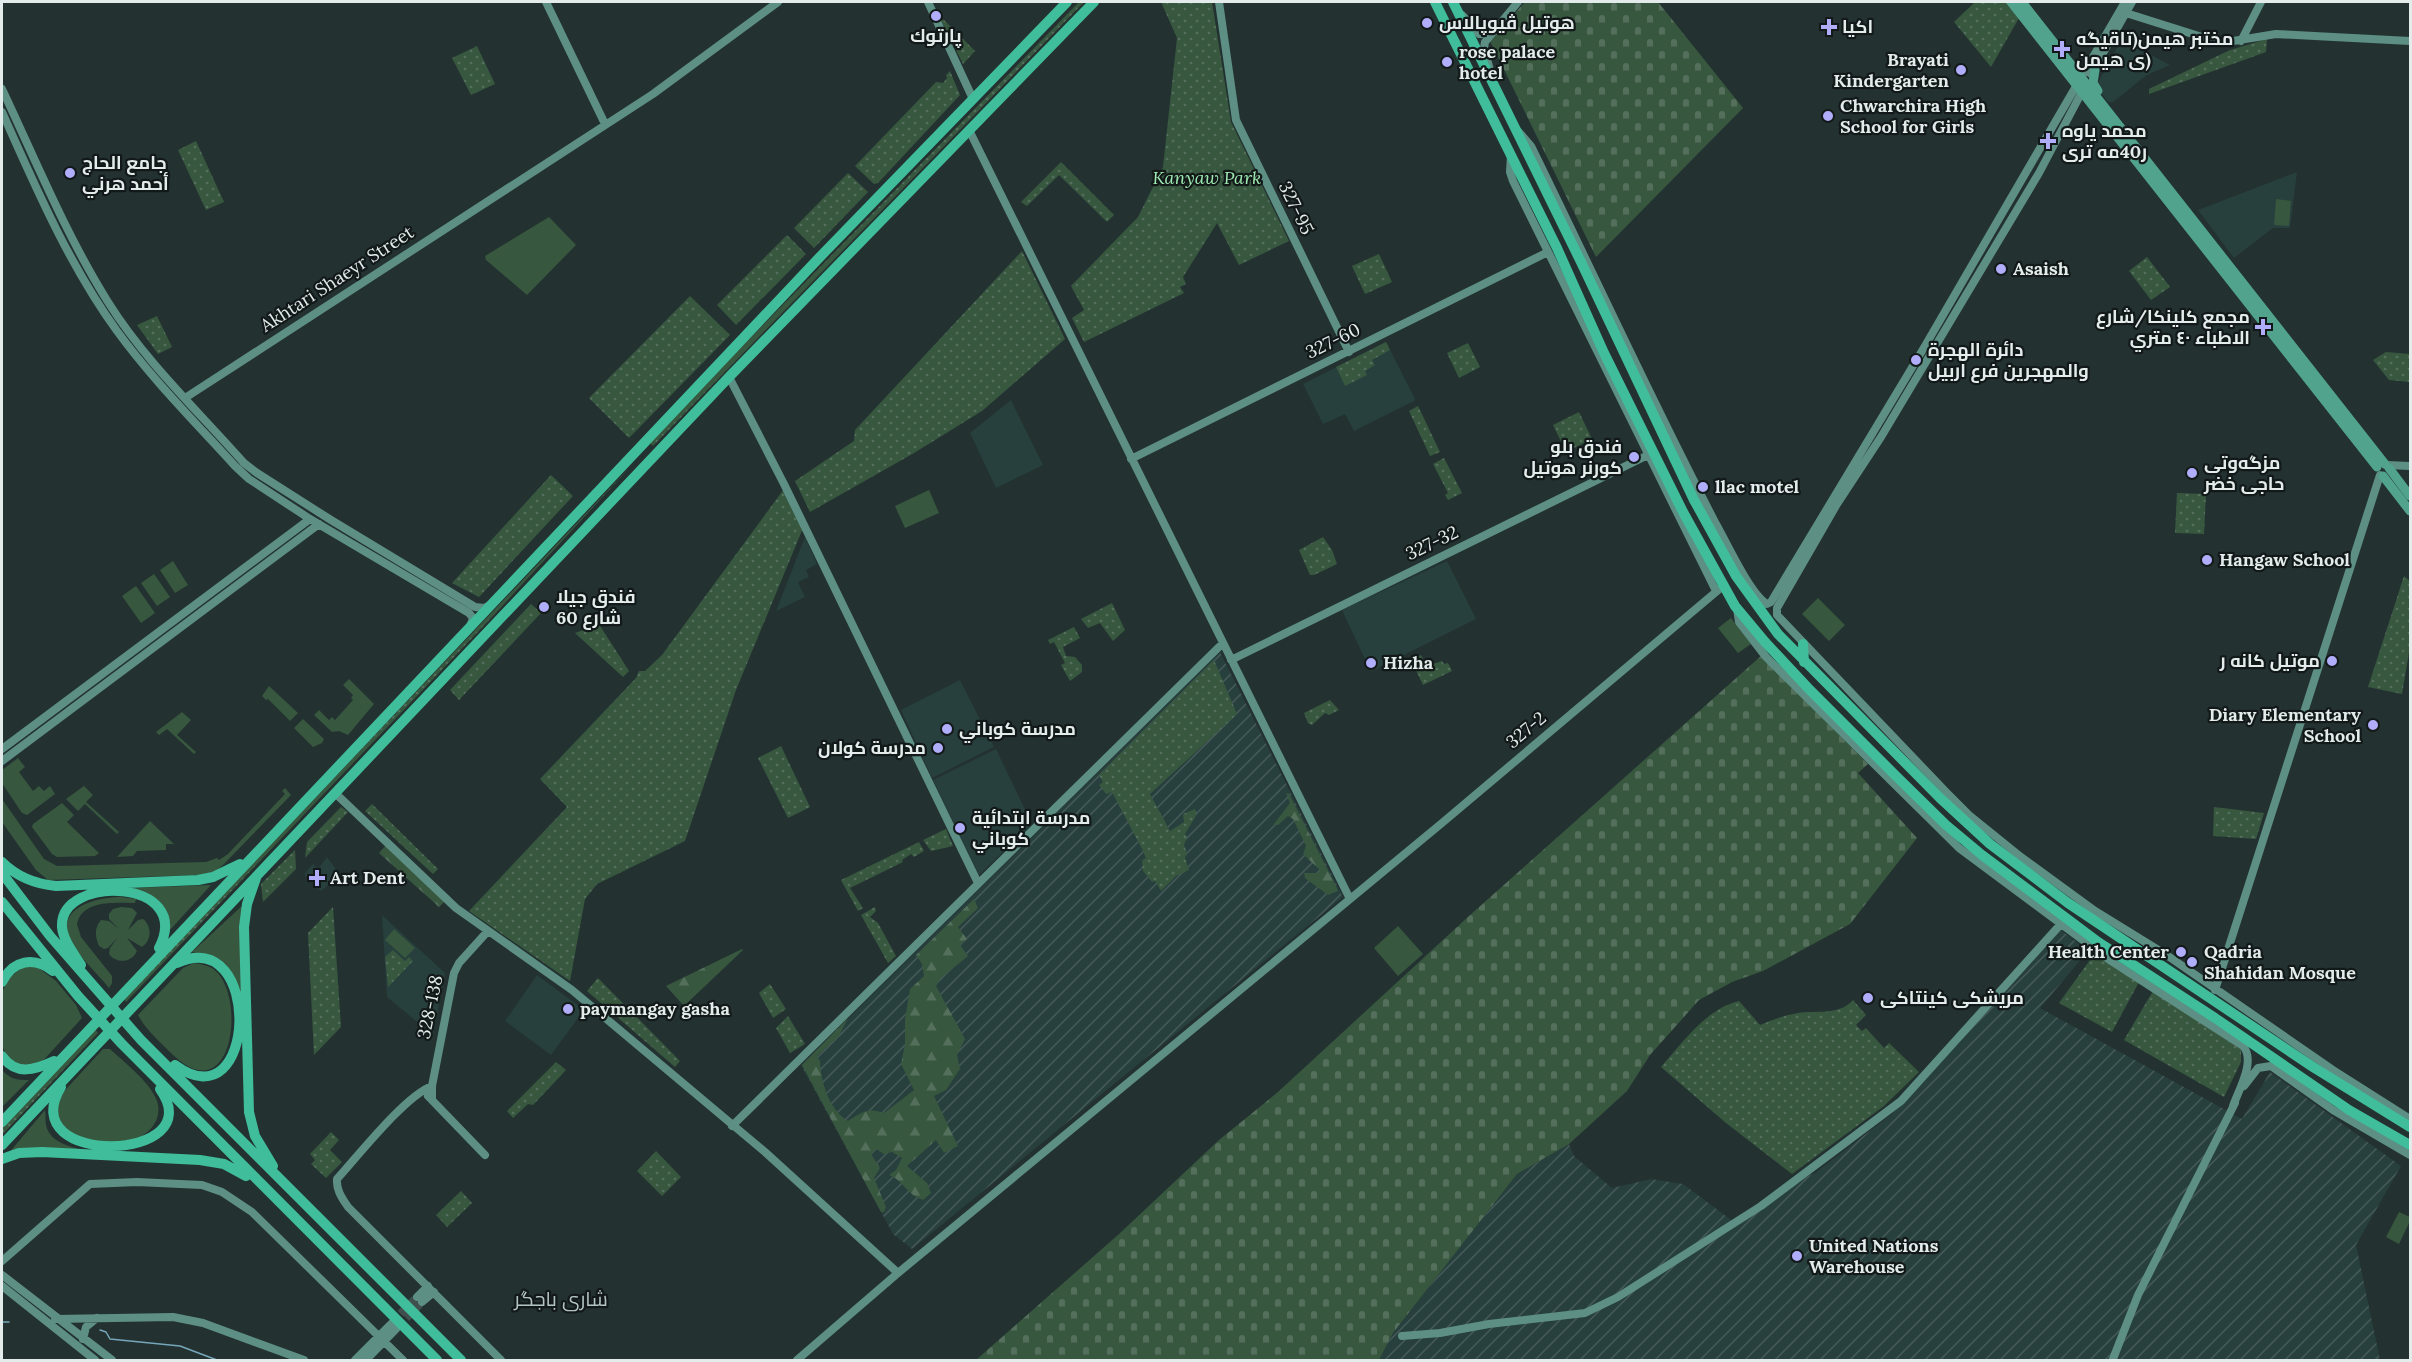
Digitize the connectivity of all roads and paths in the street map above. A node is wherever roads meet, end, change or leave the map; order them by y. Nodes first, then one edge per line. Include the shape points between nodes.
1 (546, 2) edge
2 (778, 2) edge
3 (928, 2) edge
4 (1067, 2) edge
5 (1094, 2) edge
6 (1219, 2) edge
7 (1435, 2) edge
8 (1518, 2) edge
9 (2011, 2) edge
10 (2022, 2) edge
11 (2125, 2) edge
12 (2132, 2) edge
13 (2261, 2) edge
14 (1454, 4) edge
15 (1508, 13) junction
16 (2126, 13) junction
17 (2241, 41) junction
18 (2410, 41) edge
19 (2095, 70) junction
20 (2082, 84) junction
21 (1494, 88) junction
22 (2, 89) edge
23 (973, 99) junction
24 (4, 101) edge
25 (2, 112) edge
26 (605, 124) junction
27 (1514, 127) junction
28 (969, 130) junction
29 (2126, 132) junction
30 (1511, 154) junction
31 (1530, 194) junction
32 (1557, 214) junction
33 (2197, 230) junction
34 (1552, 250) junction
35 (1581, 262) junction
36 (1613, 322) junction
37 (1348, 352) junction
38 (729, 377) junction
39 (185, 398) junction
40 (1632, 414) junction
41 (1872, 433) junction
42 (1881, 437) junction
43 (636, 452) junction
44 (1648, 455) junction
45 (1131, 459) junction
46 (648, 463) junction
47 (2410, 466) edge
48 (2383, 469) junction
49 (2410, 496) edge
50 (1672, 506) junction
51 (2410, 511) edge
52 (1683, 512) junction
53 (309, 524) junction
54 (1813, 539) junction
55 (1720, 588) junction
56 (1751, 592) junction
57 (449, 596) junction
58 (493, 603) junction
59 (468, 629) junction
60 (164, 633) junction
61 (1223, 643) junction
62 (1803, 644) junction
63 (1231, 660) junction
64 (1804, 662) junction
65 (1805, 692) junction
66 (1830, 710) junction
67 (1859, 716) junction
68 (1863, 742) junction
69 (3, 745) edge
70 (1895, 752) junction
71 (2, 761) edge
72 (335, 793) junction
73 (1926, 812) junction
74 (250, 858) junction
75 (2, 862) edge
76 (2, 873) edge
77 (258, 873) junction
78 (978, 883) junction
79 (1350, 899) junction
80 (2071, 899) junction
81 (2, 902) edge
82 (2047, 910) junction
83 (2060, 925) junction
84 (488, 932) junction
85 (154, 959) junction
86 (172, 966) junction
87 (2172, 966) junction
88 (2132, 969) junction
89 (2, 982) edge
90 (93, 987) junction
91 (2215, 990) junction
92 (80, 998) junction
93 (2213, 1022) junction
94 (2269, 1032) junction
95 (138, 1037) junction
96 (125, 1048) junction
97 (2, 1056) edge
98 (63, 1057) junction
99 (2277, 1065) junction
100 (69, 1074) junction
101 (2339, 1083) junction
102 (432, 1086) junction
103 (420, 1090) junction
104 (2323, 1093) junction
105 (432, 1100) junction
106 (2233, 1106) junction
107 (2, 1122) edge
108 (2409, 1124) edge
109 (732, 1126) junction
110 (2394, 1140) junction
111 (2, 1145) edge
112 (2410, 1145) edge
113 (485, 1155) dead end
114 (2410, 1155) edge
115 (2, 1159) edge
116 (286, 1186) junction
117 (269, 1192) junction
118 (2, 1261) edge
119 (898, 1273) junction
120 (2, 1275) edge
121 (2, 1286) edge
122 (431, 1289) junction
123 (420, 1300) tunnel mouth
124 (55, 1318) junction
125 (96, 1318) junction
126 (393, 1327) tunnel mouth
127 (1402, 1336) dead end
128 (83, 1339) junction
129 (381, 1339) junction
130 (96, 1360) edge
131 (112, 1360) edge
132 (304, 1360) edge
133 (355, 1360) edge
134 (366, 1360) edge
135 (403, 1360) edge
136 (437, 1360) edge
137 (461, 1360) edge
138 (501, 1360) edge
139 (797, 1360) edge
140 (2111, 1360) edge

1 - 26 street
2 - 26 street, Akhtari Shaeyr Street via 670,83
3 - 23 street
4 - 23 highway
5 - 28 highway
6 - 37 street, 327-95 via 1236,120
7 - 30 highway
8 - 15 street
9 - 20 main road
10 - 20 main road
11 - 20 street
12 - 16 street
13 - 17 street
14 - 15 street via 1481,34
14 - 21 highway
15 - 21 street via 1485,45
16 - 17 street via 2211,41
16 - 19 street
17 - 18 street via 2276,34
19 - 20 street
19 - 29 main road via 2093,85 2124,123
20 - 29 main road
20 - 33 main road
20 - 41 street
20 - 42 street via 2039,173
21 - 27 highway
22 - 24 street
23 - 43 highway
24 - 39 street via 108,303
25 - 53 street via 71,254 126,343 244,475
26 - 39 street, Akhtari Shaeyr Street
27 - 32 highway
27 - 36 street via 1528,142
28 - 38 highway
28 - 45 street
29 - 33 main road
30 - 31 highway
30 - 34 street via 1513,181
31 - 32 highway via 1548,217
31 - 34 highway
32 - 35 highway
33 - 48 main road
34 - 35 highway via 1562,242 1567,243
34 - 37 street, 327-60
34 - 40 highway
35 - 36 highway
36 - 56 highway via 1698,498
37 - 45 street, 327-60
38 - 46 highway
38 - 78 street
39 - 57 street via 251,469
40 - 44 street
40 - 52 highway
41 - 42 street
41 - 54 street
42 - 54 street
43 - 46 highway
43 - 58 highway
44 - 50 street
44 - 63 street, 327-32
45 - 61 street
46 - 72 highway
47 - 48 street
48 - 49 main road
48 - 51 main road
48 - 91 street
50 - 52 highway
50 - 55 street
52 - 55 highway
53 - 57 street via 319,524
53 - 60 street
54 - 56 street via 1771,602 1767,604
54 - 62 street via 1777,611
55 - 65 highway
55 - 79 street, 327-2
56 - 64 highway via 1778,634
57 - 58 street via 480,609
57 - 59 street via 471,615 473,621
58 - 59 highway
59 - 74 highway
60 - 69 street
60 - 71 street
61 - 63 street
61 - 78 street
62 - 64 highway
62 - 80 street via 1969,815
63 - 79 street
64 - 67 highway
65 - 66 highway
65 - 73 street
66 - 67 highway via 1853,724
66 - 68 highway
67 - 70 highway
68 - 70 highway via 1869,734
68 - 73 highway
70 - 80 highway via 1974,830
72 - 77 highway
72 - 84 street via 456,908
73 - 82 highway
74 - 75 highway via 220,874 198,880 56,886 23,878
74 - 85 highway
76 - 90 highway
77 - 86 highway
77 - 116 highway via 244,927 249,1112 258,1142
78 - 109 street
79 - 119 street, 327-2
80 - 87 highway
81 - 92 highway
82 - 83 street
82 - 88 highway
83 - 88 street
83 - 127 street via 1901,1101 1761,1206 1618,1297 1586,1313
84 - 102 street, 328-138 via 454,973
84 - 109 street via 572,990
85 - 90 highway via 164,940 166,924 154,902 125,892 83,896 67,911 62,928
85 - 98 highway
86 - 95 highway via 200,957 216,961 226,971 239,1012 239,1033 231,1058 219,1072 197,1077
86 - 100 highway
87 - 91 street
87 - 94 highway
88 - 93 highway
89 - 92 highway via 18,964 38,962
90 - 95 highway
91 - 94 street
92 - 96 highway
93 - 99 highway
93 - 106 street via 2248,1055
94 - 101 highway
94 - 108 street
95 - 116 highway
96 - 100 highway via 162,1090 169,1107 166,1125 148,1139 104,1146 81,1142 62,1130 54,1119 53,1105
96 - 117 highway
97 - 98 highway via 12,1066 25,1070
98 - 107 highway
99 - 104 highway
99 - 106 street via 2265,1065 2255,1071
99 - 110 street via 2318,1100
100 - 111 highway
101 - 104 highway via 2359,1099 2358,1107 2352,1108
101 - 108 highway
102 - 103 street
102 - 105 street, 328-138
103 - 105 street
103 - 122 street via 337,1179 337,1185 348,1207
104 - 110 highway
105 - 113 street
106 - 140 street via 2138,1295
108 - 110 highway via 2375,1114 2375,1122
109 - 119 street
110 - 112 highway
110 - 114 street
115 - 117 highway via 42,1152 208,1160 239,1171
116 - 137 highway
117 - 136 highway
118 - 129 street via 90,1184 202,1185 222,1192 252,1212
119 - 139 street, 327-2
120 - 124 street
121 - 130 street
122 - 123 street
122 - 138 street
124 - 125 street
124 - 128 street
125 - 128 street
125 - 132 street via 174,1317 203,1323
126 - 129 street
128 - 131 street
129 - 133 street
129 - 134 street
129 - 135 street

